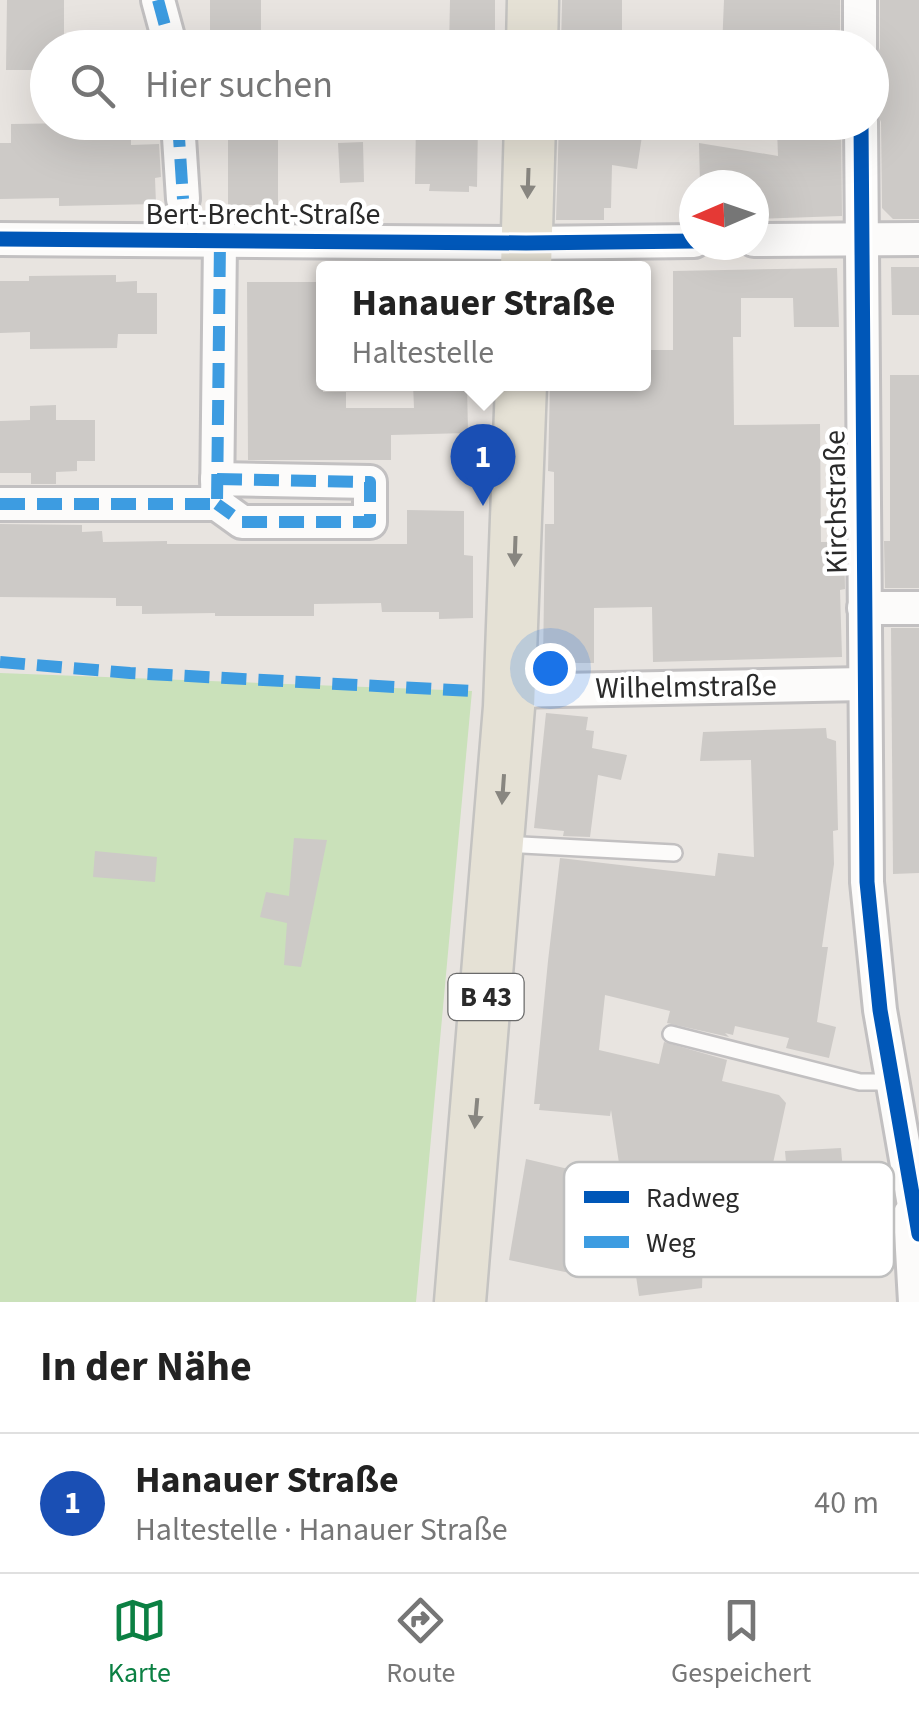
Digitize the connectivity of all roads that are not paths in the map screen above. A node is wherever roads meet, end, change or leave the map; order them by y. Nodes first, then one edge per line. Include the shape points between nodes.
1 (158, 0) edge
2 (534, 0) edge
3 (860, 0) edge
4 (166, 30) edge
5 (533, 30) edge
6 (860, 30) edge
7 (179, 140) edge
8 (529, 140) edge
9 (860, 140) edge
10 (183, 200) dead end
11 (0, 239) edge
12 (861, 239) junction
13 (919, 239) edge
14 (769, 240) edge
15 (220, 241) junction
16 (679, 242) edge
17 (526, 256) edge
18 (522, 391) edge
19 (0, 504) edge
20 (864, 608) junction
21 (919, 608) edge
22 (864, 684) junction
23 (509, 692) junction
24 (499, 844) junction
25 (674, 853) dead end
26 (671, 1034) dead end
27 (891, 1082) junction
28 (914, 1183) edge
29 (919, 1234) edge
30 (460, 1302) edge
31 (915, 1302) edge

1 - 4 street
2 - 5 main road
3 - 6 street
7 - 10 street
8 -> 17 main road
9 - 12 street, Kirchstraße
11 - 15 street, Bert-Brecht-Straße
12 - 13 street
12 - 14 street
12 - 20 street, Kirchstraße
15 - 17 street, Bert-Brecht-Straße
15 - 19 street via 217,492
16 - 17 street, Bert-Brecht-Straße
18 -> 23 main road, B 43
20 - 21 street
20 - 22 street, Kirchstraße
22 - 23 street, Wilhelmstraße
22 - 27 street, Kirchstraße via 867,882
23 -> 24 main road, B 43
24 - 25 lane
24 -> 30 main road, B 43
26 - 27 lane via 860,1082
27 - 28 street, Kirchstraße
28 - 29 street
28 - 31 street

